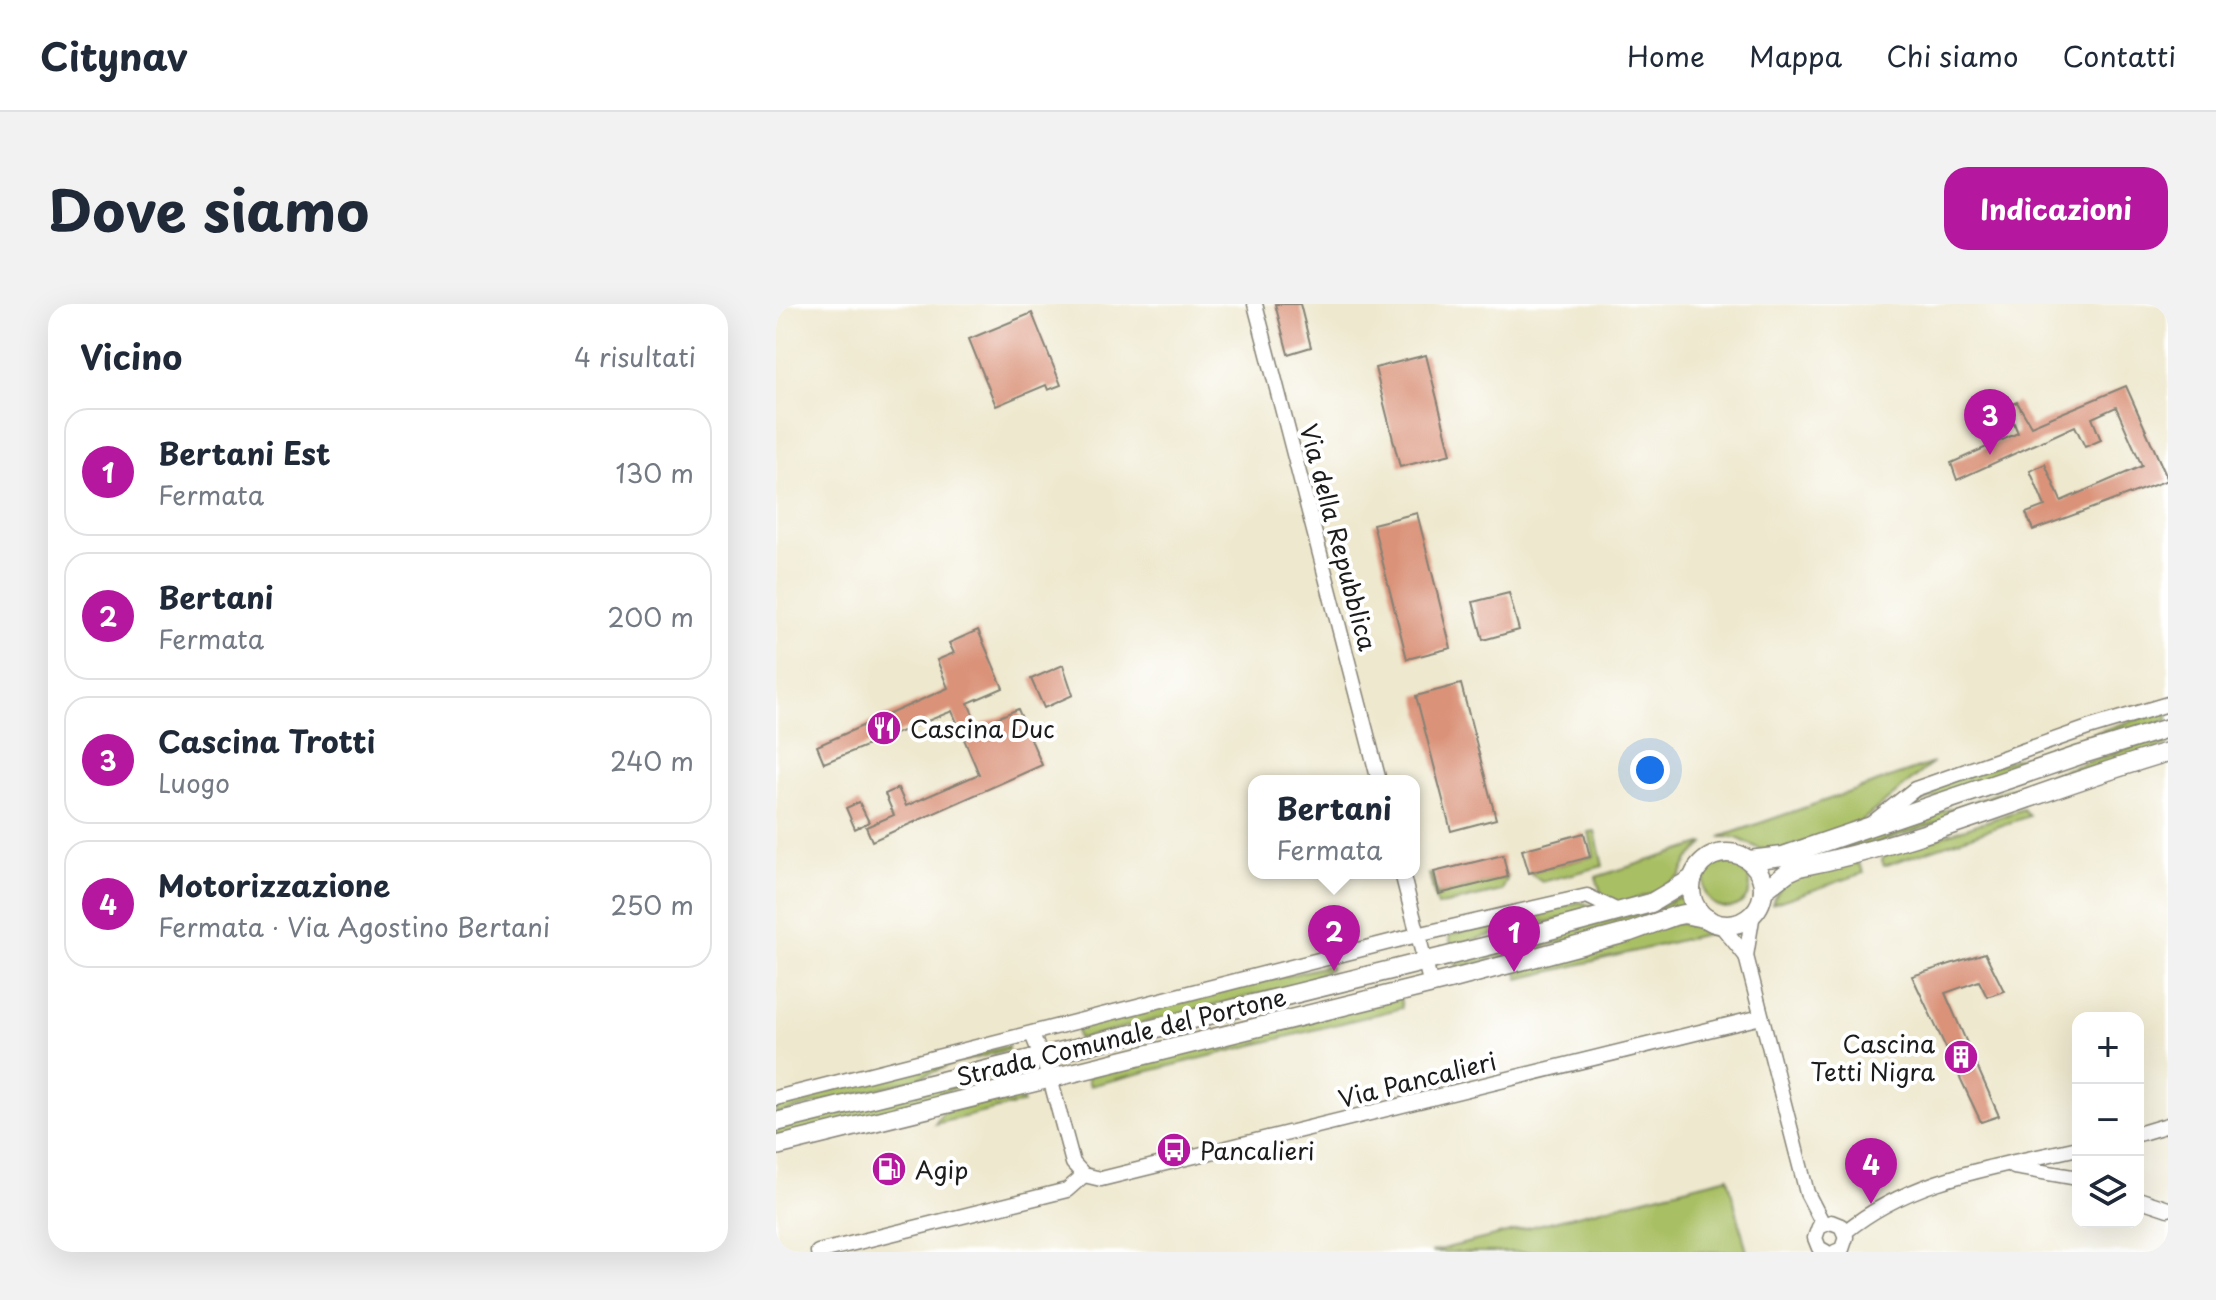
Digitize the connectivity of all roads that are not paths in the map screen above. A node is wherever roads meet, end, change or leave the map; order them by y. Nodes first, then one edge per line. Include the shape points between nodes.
1 (1255, 304) edge
2 (2168, 704) edge
3 (2168, 728) edge
4 (2168, 752) edge
5 (1377, 775) edge
6 (1868, 827) junction
7 (1749, 860) junction
8 (1693, 878) junction
9 (1403, 879) edge
10 (1763, 891) junction
11 (1618, 911) junction
12 (1753, 913) junction
13 (1714, 922) junction
14 (1417, 935) junction
15 (1746, 956) junction
16 (1425, 962) junction
17 (1431, 985) junction
18 (1761, 1017) junction
19 (1032, 1034) junction
20 (1041, 1057) junction
21 (1050, 1078) junction
22 (776, 1098) edge
23 (776, 1122) edge
24 (2168, 1125) edge
25 (2144, 1132) edge
26 (776, 1146) edge
27 (2072, 1149) edge
28 (2001, 1166) junction
29 (1084, 1175) junction
30 (2072, 1177) edge
31 (2144, 1201) edge
32 (2168, 1209) edge
33 (1823, 1224) junction
34 (1845, 1232) junction
35 (818, 1252) edge
36 (1826, 1252) edge
37 (1835, 1252) edge

1 - 5 street, Via della Repubblica
2 - 6 street via 1915,789
3 - 6 street
4 - 10 street via 1891,846 1799,867
6 - 7 street via 1783,856
7 - 8 street via 1721,853 1706,860
7 - 10 street via 1761,875
8 - 11 street, Strada Comunale del Portone via 1662,898
8 - 13 street via 1695,906
9 - 14 street
10 - 12 street
11 - 14 street, Strada Comunale del Portone via 1587,896
11 - 16 street, Strada Comunale del Portone
12 - 13 street via 1744,920
12 - 15 street
13 - 15 street
13 - 17 street, Strada Comunale del Portone via 1674,916
14 - 16 street
14 - 19 street, Strada Comunale del Portone
15 - 18 street
16 - 17 street
16 - 20 street, Strada Comunale del Portone
17 - 21 street, Strada Comunale del Portone
18 - 29 street, Via Pancalieri via 1126,1175
18 - 33 street via 1807,1193
19 - 20 street
19 - 22 street, Strada Comunale del Portone
20 - 21 street
20 - 23 street, Strada Comunale del Portone
21 - 26 street, Strada Comunale del Portone
21 - 29 street via 1068,1152
24 - 25 street
27 - 28 street
28 - 30 street
28 - 34 street via 1917,1188
29 - 35 street via 1067,1190
31 - 32 street
33 - 34 street via 1836,1223
33 - 36 street via 1815,1238
34 - 37 street via 1845,1243

